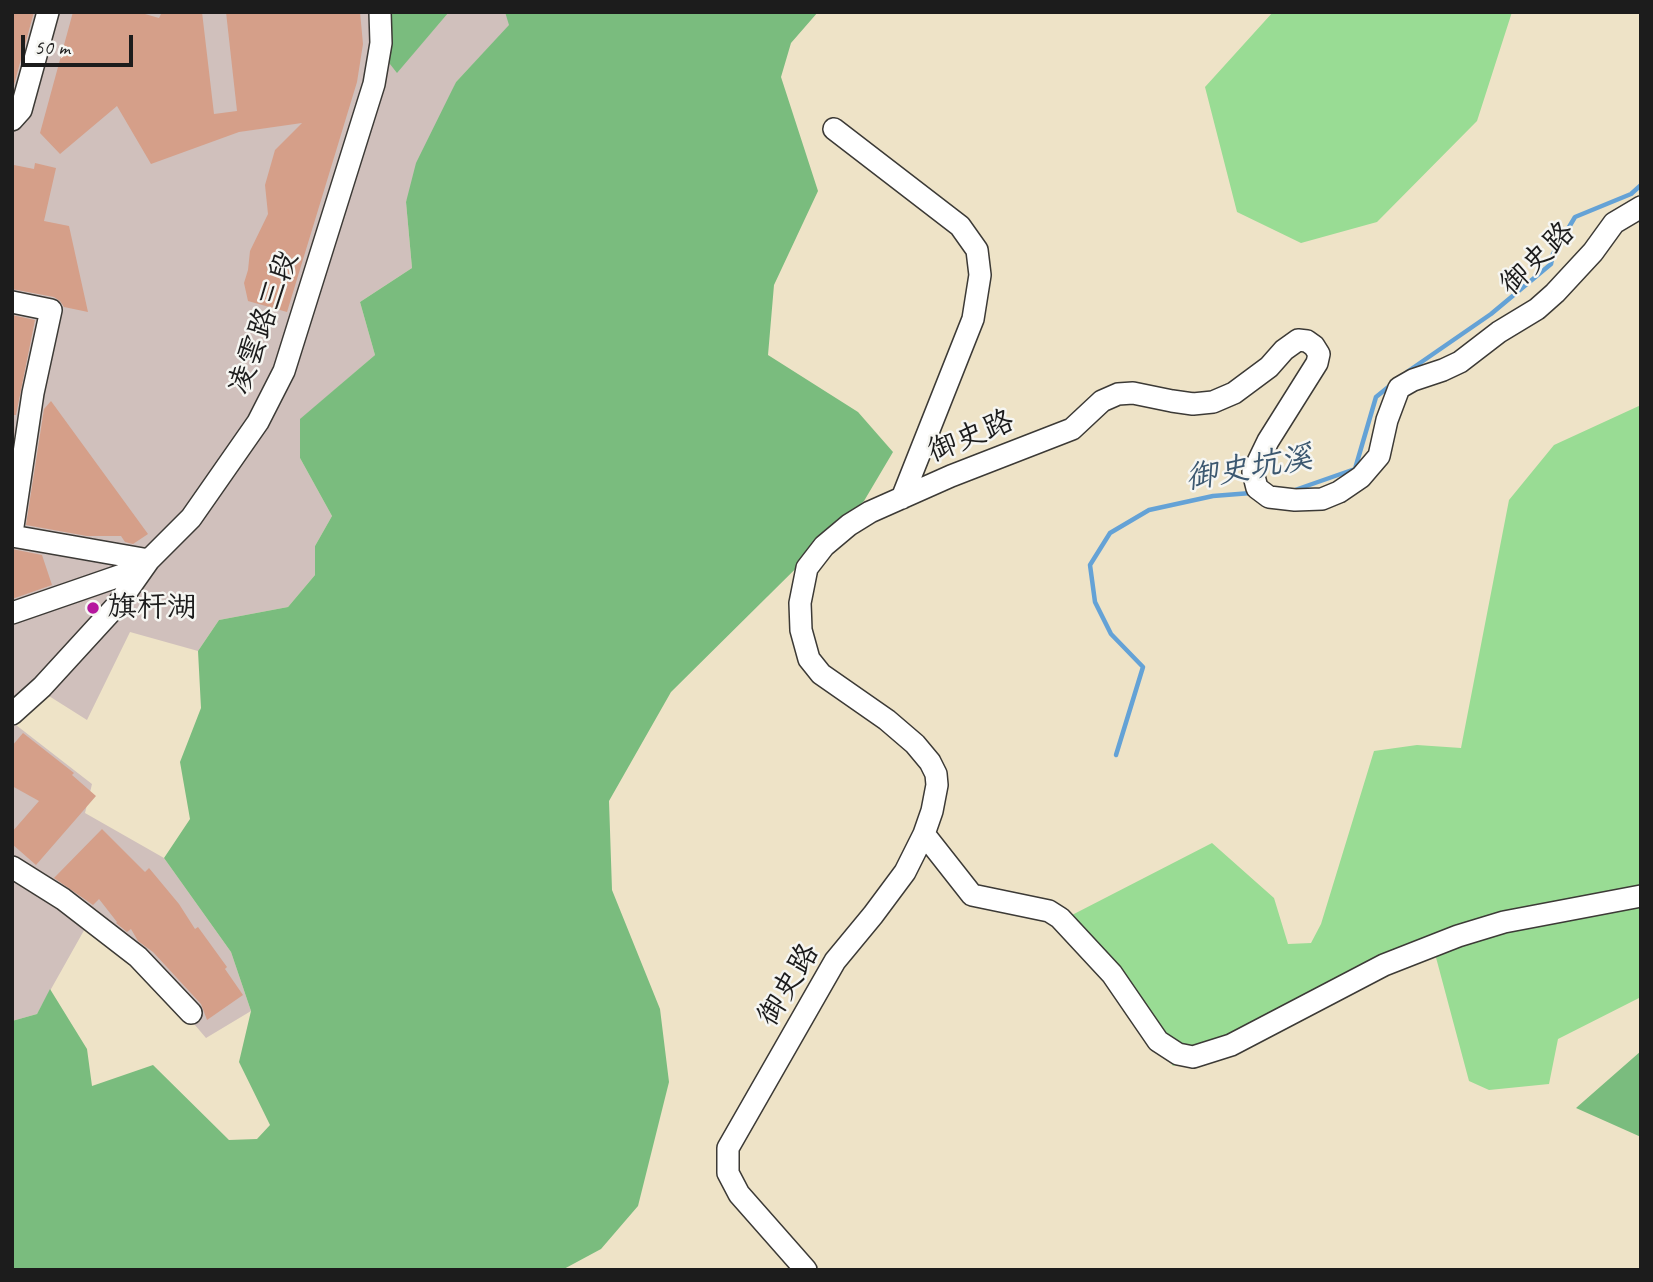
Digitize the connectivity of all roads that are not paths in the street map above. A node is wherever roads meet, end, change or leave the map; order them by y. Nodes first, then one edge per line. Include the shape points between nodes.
1 (48, 12) edge
2 (380, 12) edge
3 (12, 120) edge
4 (834, 129) dead end
5 (1641, 206) edge
6 (12, 302) edge
7 (902, 498) junction
8 (12, 535) edge
9 (149, 561) junction
10 (12, 613) edge
11 (12, 714) edge
12 (924, 834) junction
13 (12, 867) edge
14 (1641, 896) edge
15 (191, 1013) dead end
16 (806, 1270) edge

1 - 3 street via 21,110
2 - 9 street, 凌雲路三段 via 381,43 374,84 285,371 226,470 191,518
4 - 7 street via 960,226 977,250 980,275 973,319
5 - 7 street, 御史路 via 1614,223 1537,309 1460,362 1399,388 1379,456 1361,477 1322,499 1295,500 1263,492 1253,472 1317,363 1319,354 1307,341 1298,340 1234,393 1213,402 1193,404 1118,394 1102,401 1072,429
6 - 8 street via 51,310 33,393
7 - 12 street, 御史路 via 849,525 807,568 800,603 801,630 809,659 821,674 887,719 930,762 937,785
8 - 9 street
9 - 10 street, 凌雲路三段 via 122,575
9 - 11 street via 118,604
12 - 14 street via 972,895 1049,911 1060,918 1112,974 1158,1041 1193,1058 1231,1045 1384,965 1458,936 1504,922
12 - 16 street, 御史路 via 905,872 835,961 728,1147 728,1174 739,1194
13 - 15 street via 63,899 138,957

